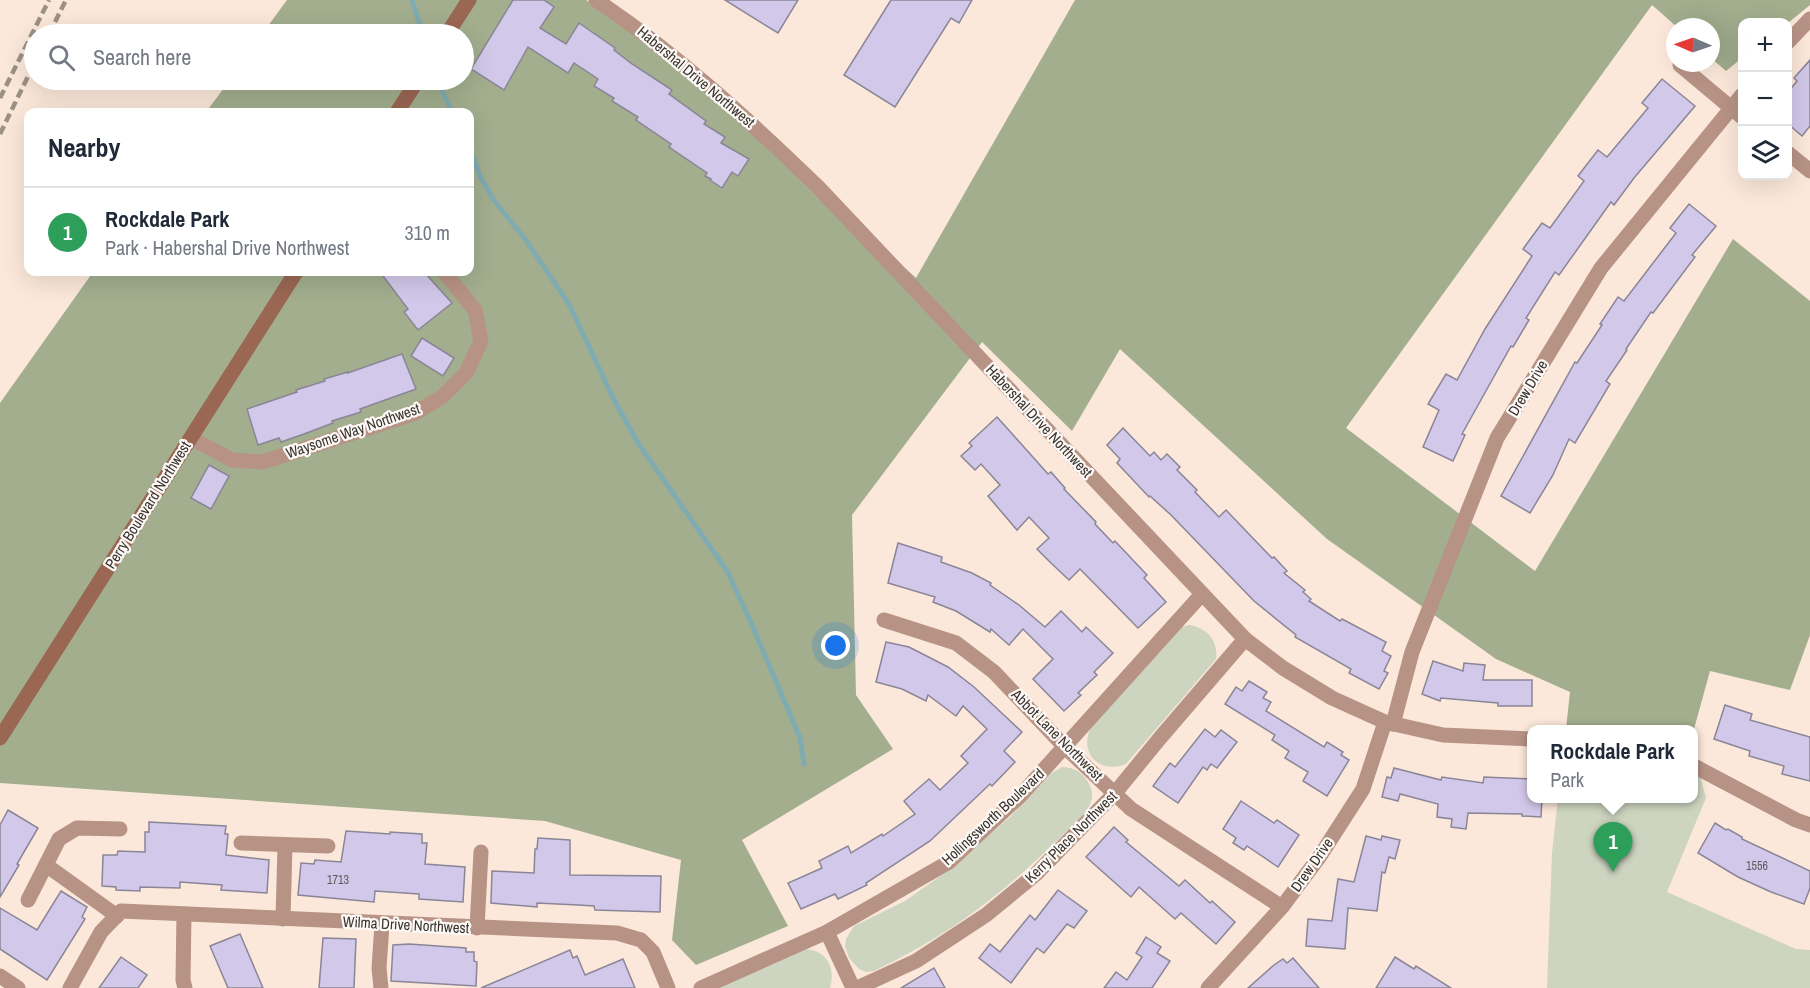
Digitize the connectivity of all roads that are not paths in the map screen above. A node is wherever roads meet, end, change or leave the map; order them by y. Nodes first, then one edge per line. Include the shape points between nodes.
1 (469, 0) edge
2 (596, 0) edge
3 (1810, 19) edge
4 (453, 24) edge
5 (1792, 38) edge
6 (1688, 72) edge
7 (411, 90) edge
8 (400, 108) edge
9 (1737, 112) edge
10 (1792, 156) edge
11 (1810, 171) edge
12 (293, 276) edge
13 (447, 276) edge
14 (191, 438) junction
15 (1202, 594) junction
16 (884, 620) dead end
17 (1245, 639) junction
18 (1389, 723) junction
19 (0, 738) edge
20 (1527, 739) edge
21 (1065, 747) junction
22 (1698, 768) edge
23 (1115, 794) junction
24 (1810, 825) edge
25 (120, 829) dead end
26 (241, 843) dead end
27 (285, 845) junction
28 (328, 846) dead end
29 (480, 852) dead end
30 (46, 865) junction
31 (28, 900) dead end
32 (1282, 907) junction
33 (184, 914) junction
34 (117, 916) junction
35 (283, 919) junction
36 (381, 924) junction
37 (477, 928) junction
38 (827, 932) junction
39 (0, 976) edge
40 (18, 988) edge
41 (70, 988) edge
42 (185, 988) edge
43 (381, 988) edge
44 (668, 988) edge
45 (701, 988) edge
46 (855, 988) edge
47 (1208, 988) edge

1 - 4 street
2 - 15 street, Habershal Drive Northwest via 632,24 753,124 811,180
3 - 5 street
6 - 9 street
7 - 8 street
9 - 18 street, Drew Drive via 1601,268 1497,438 1412,652
10 - 11 street
12 - 14 street, Perry Boulevard Northwest
13 - 14 street, Waysome Way Northwest via 475,310 480,341 466,373 442,397 415,413 263,462 232,460
14 - 19 street, Perry Boulevard Northwest
15 - 17 street, Habershal Drive Northwest
15 - 21 street, Hollingsworth Boulevard
16 - 21 street, Abbot Lane Northwest via 956,643 994,672
17 - 18 street, Habershal Drive Northwest via 1332,698
17 - 23 street, Kerry Place Northwest
18 - 20 street, Habershal Drive Northwest via 1443,735
18 - 32 street, Drew Drive via 1363,789
21 - 23 street, Abbot Lane Northwest
21 - 38 street, Hollingsworth Boulevard via 1020,796 949,862
22 - 24 street
23 - 32 street, Abbot Lane Northwest via 1131,809
23 - 46 street, Kerry Place Northwest via 1036,874 986,915 916,961
25 - 30 street via 77,828 59,839
26 - 27 street
27 - 28 street
27 - 35 street
29 - 37 street
30 - 31 street
30 - 34 street
32 - 47 street, Drew Drive
33 - 34 street, Wilma Drive Northwest via 121,911
33 - 35 street, Wilma Drive Northwest
33 - 42 street
34 - 41 street via 101,932
35 - 36 street, Wilma Drive Northwest
36 - 37 street, Wilma Drive Northwest
36 - 43 street
37 - 44 street, Wilma Drive Northwest via 616,933 641,940 653,952
38 - 45 street, Hollingsworth Boulevard
38 - 46 street
39 - 40 street

